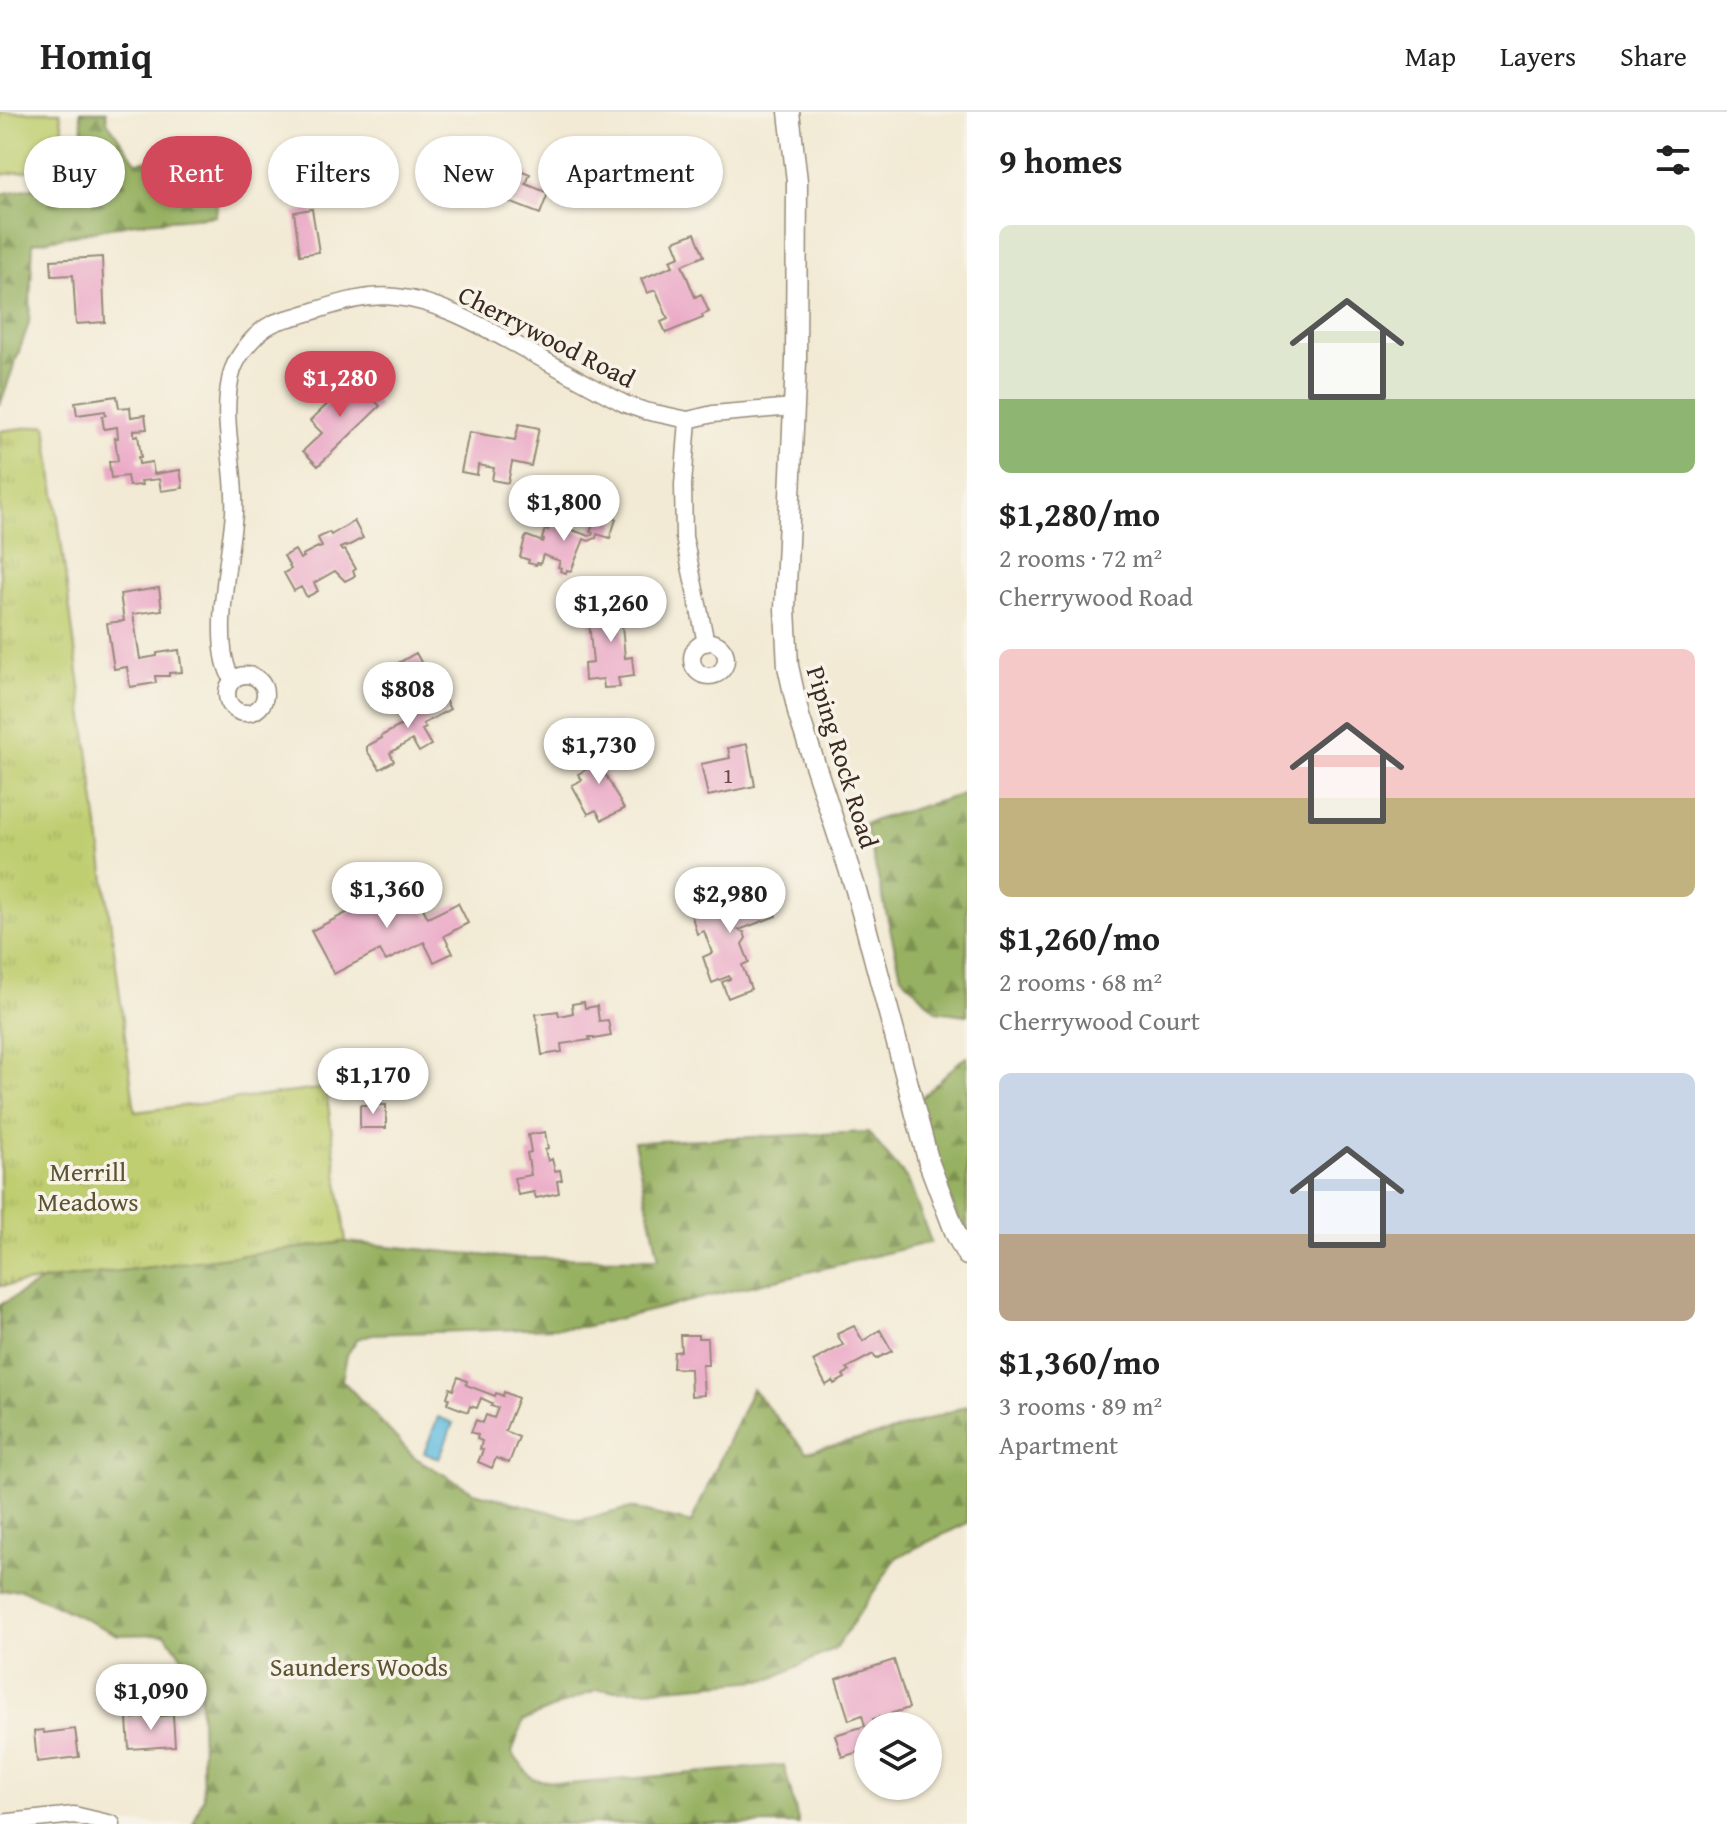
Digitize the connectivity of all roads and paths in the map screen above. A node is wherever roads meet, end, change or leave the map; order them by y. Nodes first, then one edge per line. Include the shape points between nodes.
1 (789, 112) edge
2 (793, 407) junction
3 (688, 420) junction
4 (706, 643) dead end
5 (233, 680) dead end
6 (967, 1255) edge
7 (0, 1823) edge
8 (112, 1824) edge

1 - 2 street, Piping Rock Road via 797,181
2 - 3 street, Cherrywood Road
2 - 6 street, Piping Rock Road via 785,609 788,666 856,890 929,1163
3 - 4 street via 684,537
3 - 5 street, Cherrywood Road via 625,404 476,323 421,302 369,298 272,324 239,357 228,396 235,499 223,645
7 - 8 street via 74,1815

